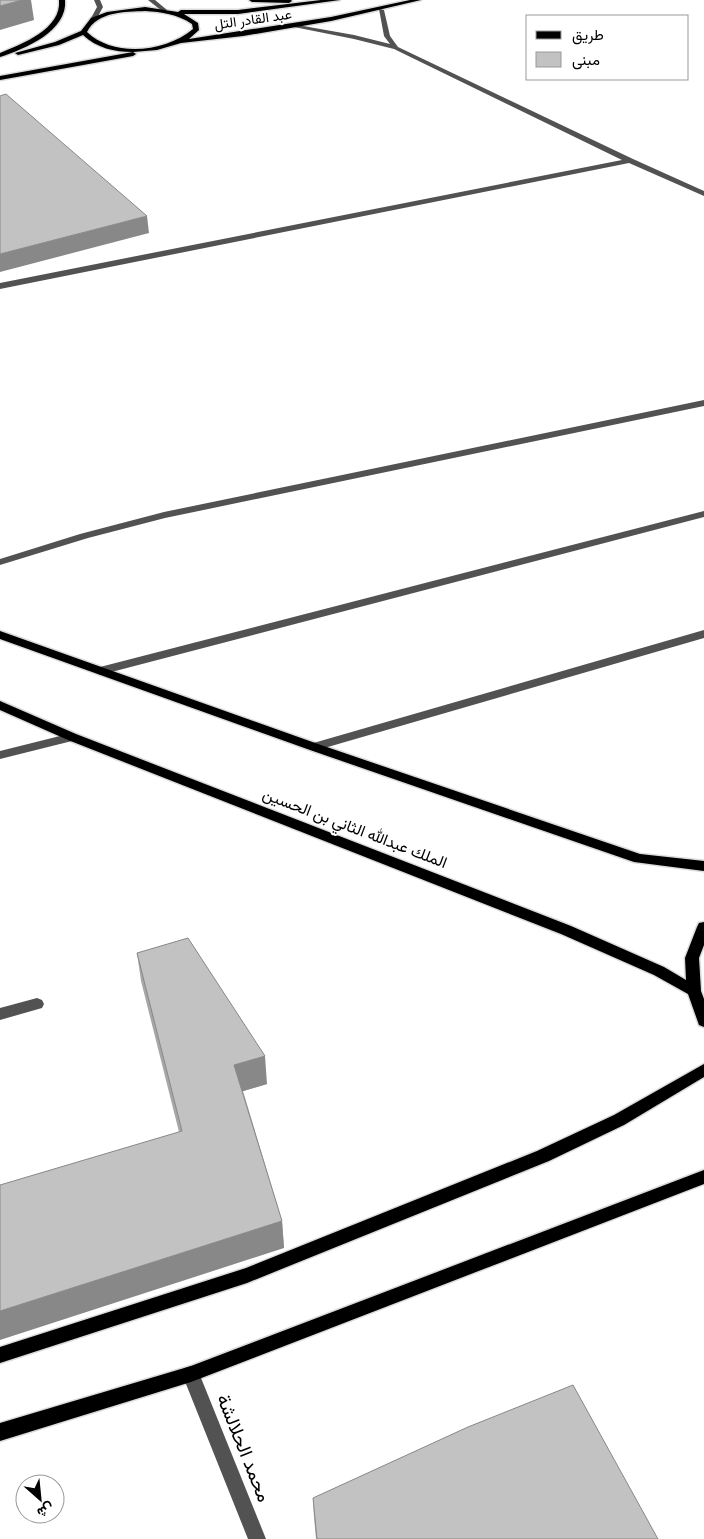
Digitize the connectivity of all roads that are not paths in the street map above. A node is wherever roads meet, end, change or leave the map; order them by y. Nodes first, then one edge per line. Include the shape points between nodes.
1 (62, 0) edge
2 (97, 0) edge
3 (151, 0) edge
4 (252, 0) edge
5 (418, 0) edge
6 (334, 1) edge
7 (164, 10) junction
8 (381, 10) junction
9 (175, 12) junction
10 (93, 20) junction
11 (292, 26) junction
12 (84, 32) junction
13 (179, 43) junction
14 (162, 47) junction
15 (396, 48) junction
16 (0, 55) edge
17 (0, 78) edge
18 (630, 161) junction
19 (704, 194) edge
20 (0, 286) edge
21 (704, 403) edge
22 (704, 514) edge
23 (0, 562) edge
24 (704, 634) edge
25 (0, 635) edge
26 (100, 671) junction
27 (0, 705) edge
28 (72, 737) junction
29 (314, 747) junction
30 (0, 755) edge
31 (704, 866) edge
32 (704, 926) edge
33 (694, 991) junction
34 (37, 1004) dead end
35 (0, 1014) edge
36 (704, 1021) edge
37 (704, 1070) edge
38 (704, 1177) edge
39 (0, 1355) edge
40 (191, 1374) junction
41 (0, 1432) edge
42 (257, 1539) edge

1 - 16 main road via 61,14 54,25 35,39
2 - 10 street via 100,7
3 - 7 street
4 - 6 main road
5 - 8 main road, عبد القادر التل
6 - 9 main road via 238,12
7 - 9 main road
7 - 10 main road via 124,11
8 - 11 main road, عبد القادر التل
8 - 15 street via 387,36
9 - 13 main road via 195,23 196,30
10 - 12 main road
11 - 13 main road, عبد القادر التل
11 - 15 street
12 - 14 main road via 92,41 110,47
12 - 16 main road via 57,44
13 - 14 main road, عبد القادر التل
14 - 17 main road
15 - 18 street
18 - 19 street
18 - 20 street
21 - 23 street via 164,516
22 - 26 street
24 - 29 street
25 - 26 main road
26 - 29 main road
27 - 28 main road, الملك عبدالله الثاني بن الحسين
28 - 30 street
28 - 33 main road, الملك عبدالله الثاني بن الحسين via 566,930 659,971
29 - 31 main road via 638,859
32 - 33 main road via 692,958
33 - 36 main road
34 - 35 street
37 - 39 main road via 619,1120 543,1156 246,1275
38 - 40 main road
40 - 41 main road
40 - 42 street, محمد الحلالشة

